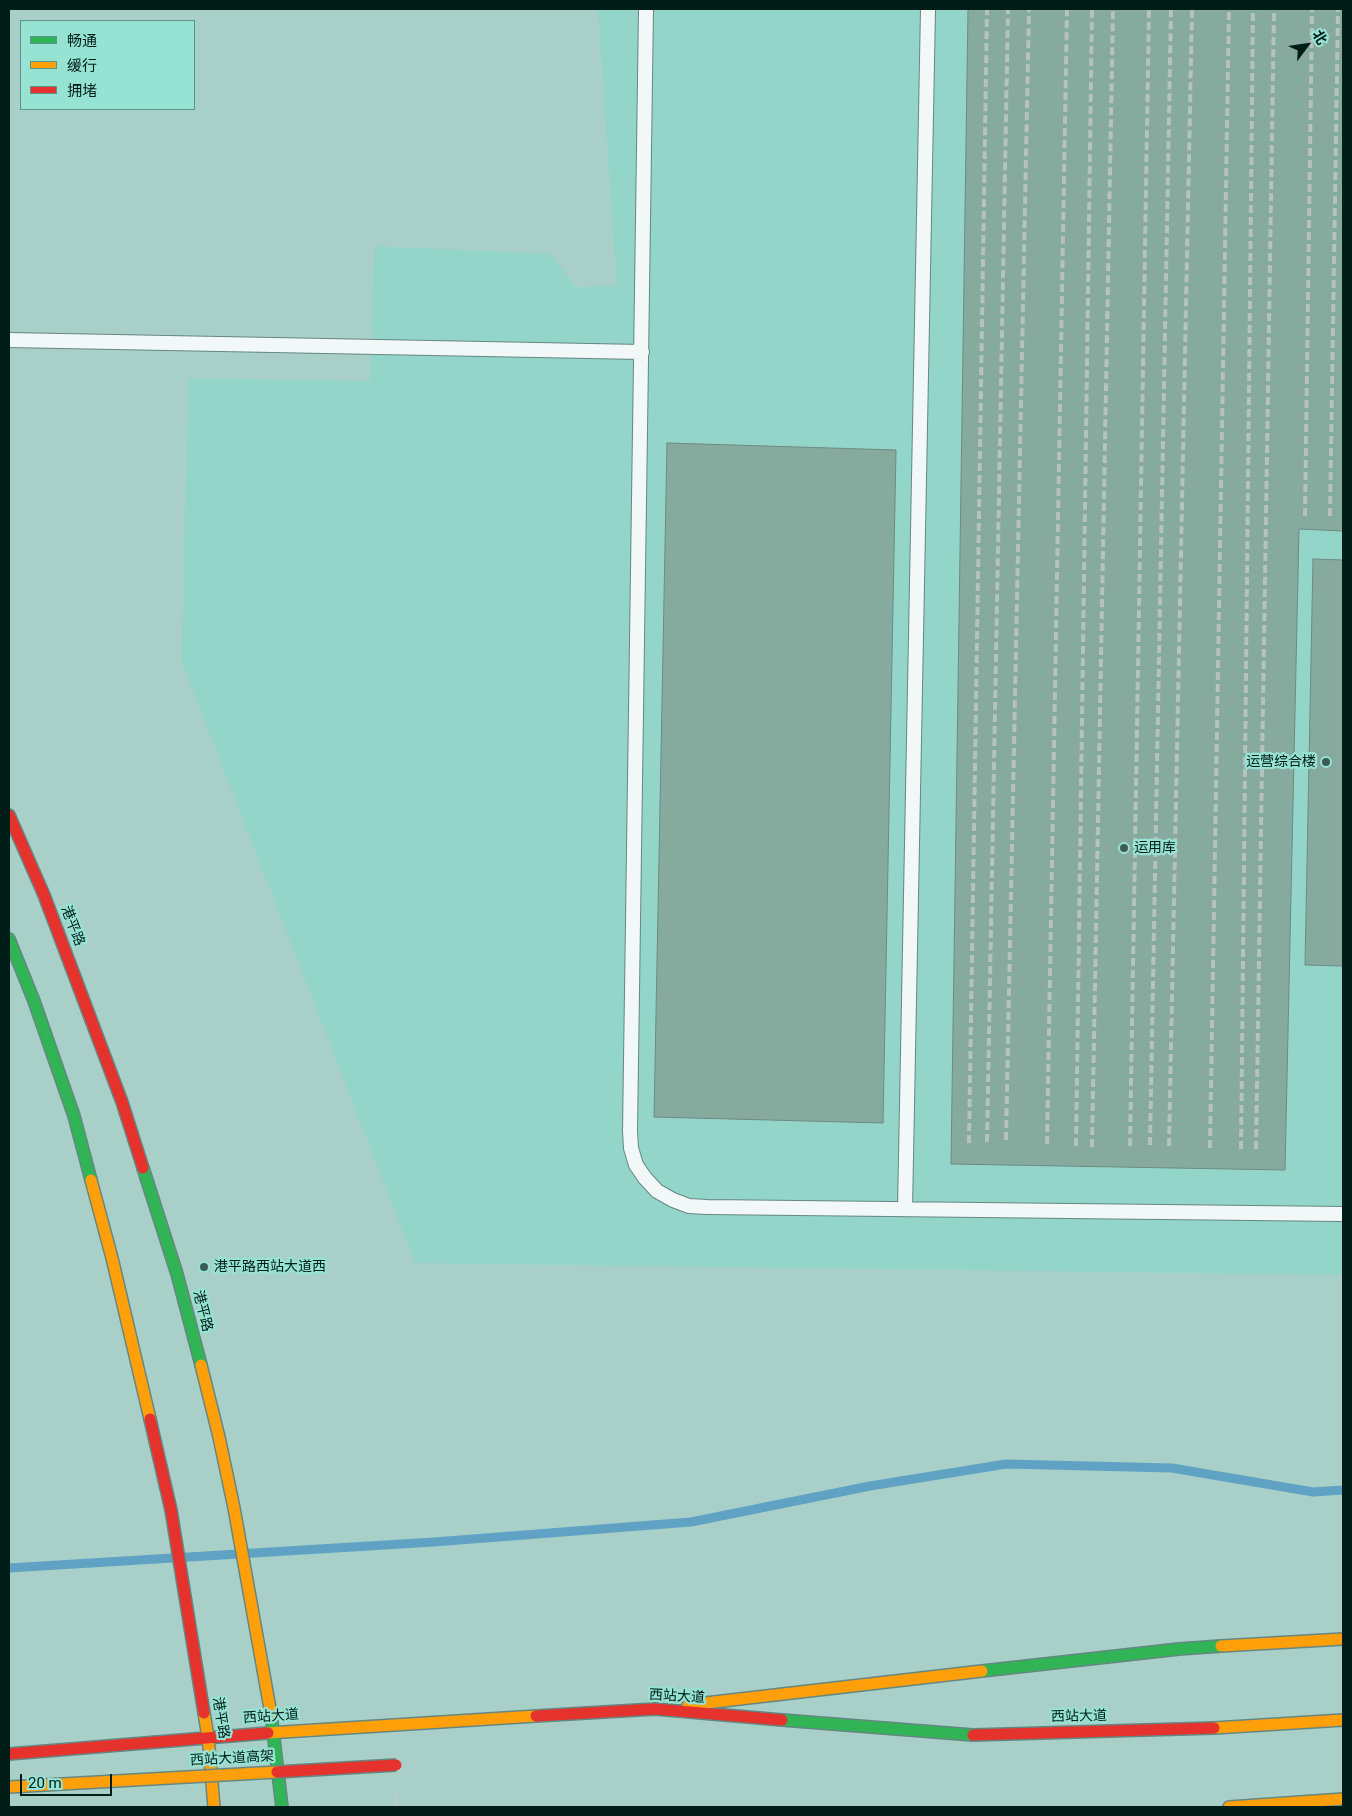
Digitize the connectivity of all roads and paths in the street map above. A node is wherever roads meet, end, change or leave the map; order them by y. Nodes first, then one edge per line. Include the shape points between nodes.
1 (646, 9) edge
2 (928, 9) edge
3 (9, 340) edge
4 (642, 352) junction
5 (9, 815) edge
6 (9, 939) edge
7 (906, 1208) junction
8 (1343, 1214) edge
9 (1343, 1639) edge
10 (655, 1709) junction
11 (1343, 1720) edge
12 (274, 1732) junction
13 (208, 1737) junction
14 (9, 1754) edge
15 (396, 1765) dead end
16 (9, 1787) edge
17 (1343, 1799) edge
18 (214, 1807) edge
19 (282, 1807) edge
20 (1229, 1807) edge

1 - 4 lane
2 - 7 lane
3 - 4 lane
4 - 7 lane via 630,1130 636,1165 658,1191 688,1206
5 - 12 main road, 港平路 via 44,895 122,1102 177,1274 219,1437
6 - 13 main road, 港平路 via 74,1116 112,1258 171,1510
7 - 8 lane
9 - 10 main road via 1179,1649
10 - 11 main road, 西站大道 via 960,1735 1177,1730
10 - 12 main road, 西站大道
12 - 13 main road, 西站大道
12 - 19 main road, 港平路
13 - 14 main road, 西站大道
13 - 18 main road, 港平路
15 - 16 main road, 西站大道高架, bridge
17 - 20 main road

